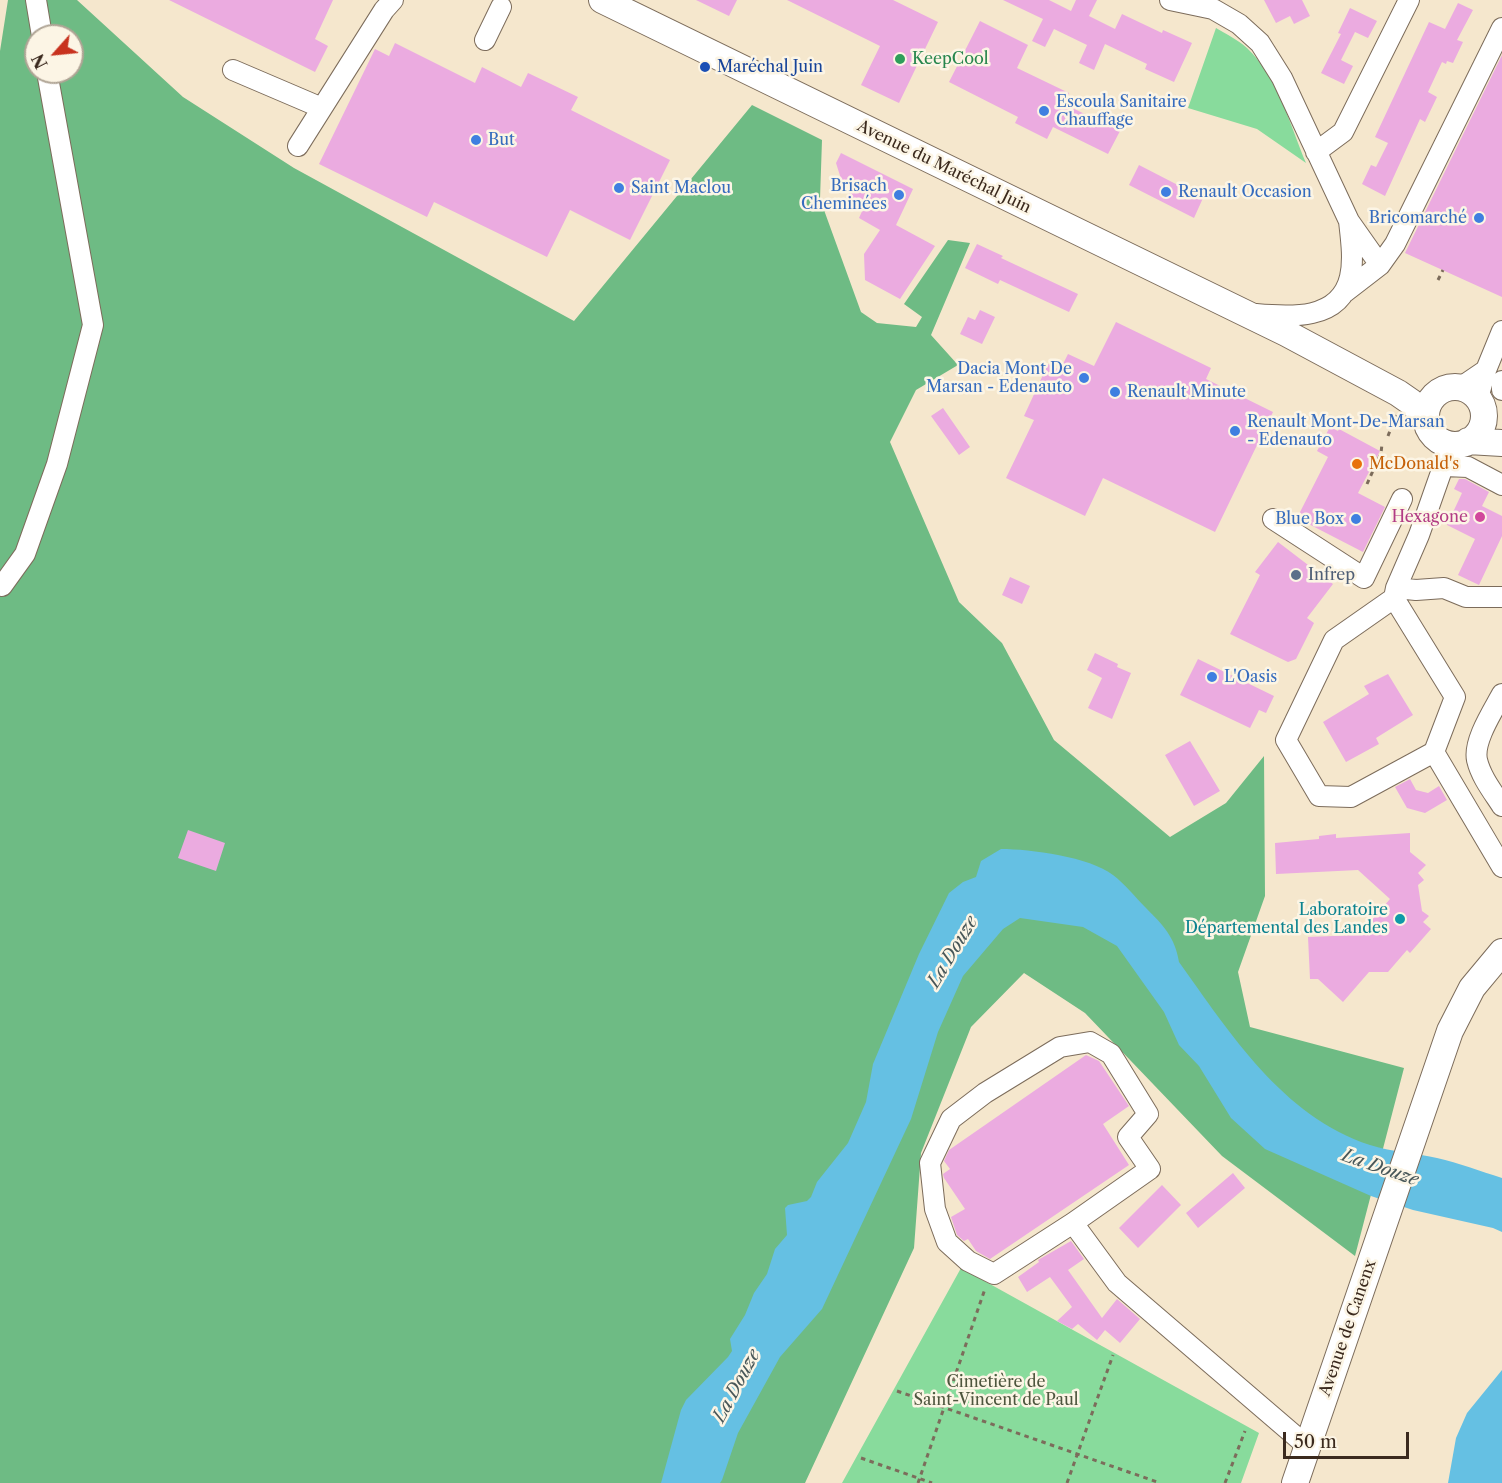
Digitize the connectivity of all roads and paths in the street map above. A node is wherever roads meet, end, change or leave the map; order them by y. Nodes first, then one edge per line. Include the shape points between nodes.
1 (36, 0) edge
2 (393, 0) edge
3 (602, 0) edge
4 (1170, 0) edge
5 (1408, 0) edge
6 (1214, 4) edge
7 (501, 7) dead end
8 (40, 24) edge
9 (1502, 28) edge
10 (485, 40) dead end
11 (233, 69) dead end
12 (49, 84) edge
13 (322, 108) junction
14 (298, 147) dead end
15 (1316, 152) junction
16 (1349, 221) junction
17 (1380, 265) junction
18 (1443, 270) dead end
19 (1438, 280) dead end
20 (1345, 292) junction
21 (1247, 314) junction
22 (1286, 333) junction
23 (1502, 333) edge
24 (1494, 375) edge
25 (1502, 390) edge
26 (1473, 403) edge
27 (1398, 412) dead end
28 (1426, 417) junction
29 (1388, 436) dead end
30 (1502, 443) edge
31 (1382, 444) dead end
32 (1455, 451) junction
33 (1367, 484) dead end
34 (1502, 485) edge
35 (1402, 499) dead end
36 (1272, 519) dead end
37 (2, 586) dead end
38 (1395, 593) junction
39 (1502, 597) edge
40 (1502, 694) edge
41 (1434, 752) junction
42 (1502, 806) edge
43 (1502, 867) edge
44 (1502, 951) edge
45 (1073, 1223) junction
46 (986, 1286) dead end
47 (1113, 1355) dead end
48 (897, 1391) dead end
49 (944, 1407) junction
50 (1245, 1431) dead end
51 (1307, 1446) junction
52 (1077, 1454) junction
53 (861, 1458) dead end
54 (919, 1481) edge
55 (932, 1483) edge
56 (1067, 1483) edge
57 (1160, 1483) edge
58 (1225, 1483) edge
59 (1295, 1483) edge

1 - 8 street
2 - 13 street
3 - 21 main road, Avenue du Maréchal Juin
4 - 6 street
5 - 15 street via 1343,132
6 - 15 street via 1260,43 1282,78
7 - 10 street
9 - 17 street via 1395,244
11 - 13 street
12 - 37 street via 93,326 57,464 25,554
13 - 14 street
15 - 16 street
16 - 17 street
16 - 20 street via 1352,253
17 - 20 street
18 - 19 path
20 - 21 street via 1332,306 1304,315
21 - 22 main road, Avenue du Maréchal Juin
22 - 26 main road, Avenue du Maréchal Juin
22 - 28 main road, Avenue du Maréchal Juin via 1398,393
23 - 24 street
24 - 25 street
24 - 26 street
26 - 28 main road via 1430,401
26 - 32 main road via 1480,430
27 - 29 path
28 - 32 main road via 1436,438
30 - 32 main road
31 - 33 path
32 - 34 street via 1468,467
32 - 38 street
35 - 36 street via 1364,578
38 - 39 street via 1444,588 1466,597
38 - 41 street via 1455,697
38 - 41 street via 1334,640 1286,740 1319,796 1351,797
40 - 42 street via 1477,745 1476,758
41 - 43 street
44 - 51 main road, Avenue de Canenx via 1472,988 1450,1031
45 - 45 street via 994,1274 968,1261 947,1242 935,1209 930,1163 951,1119 985,1093 1060,1047 1090,1041 1111,1054 1149,1114 1128,1137 1150,1169
45 - 51 street via 1117,1283
46 - 49 path
47 - 52 path
48 - 49 path
49 - 52 path
49 - 54 path
50 - 58 path
51 - 59 main road, Avenue de Canenx
52 - 56 path
52 - 57 path
53 - 54 path
54 - 55 path

